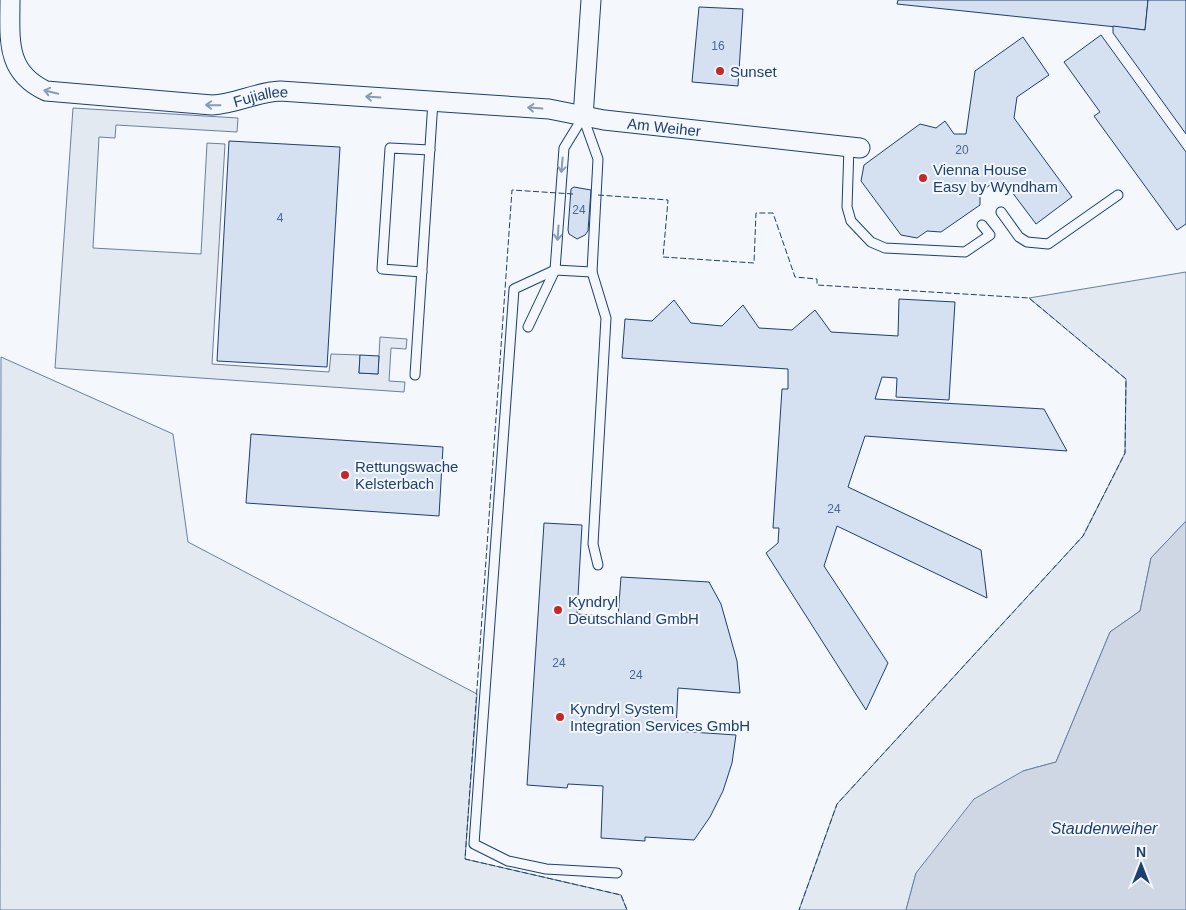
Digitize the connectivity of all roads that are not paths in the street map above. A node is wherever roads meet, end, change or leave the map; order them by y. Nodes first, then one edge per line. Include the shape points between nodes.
1 (10, 0) edge
2 (591, 0) edge
3 (433, 101) junction
4 (583, 116) junction
5 (855, 147) joint
6 (430, 150) junction
7 (1118, 195) dead end
8 (1001, 212) dead end
9 (982, 225) dead end
10 (555, 270) junction
11 (422, 272) junction
12 (592, 272) junction
13 (528, 327) dead end
14 (415, 375) dead end
15 (598, 565) dead end
16 (617, 873) dead end

3 -> 1 street, Fujiallee via 280,91 266,92 232,104 212,105 46,91 34,86 16,66 10,37
2 - 4 street
4 -> 3 street, Fujiallee via 549,109
3 - 6 lane
4 - 5 street, Am Weiher
4 -> 10 lane via 564,148
4 - 12 lane via 598,159
5 - 9 lane via 847,207 851,221 871,242 885,248 965,252 990,235
6 - 11 lane
6 - 11 lane via 390,148 382,269
7 - 8 lane via 1048,244 1027,242 1019,237
10 - 12 lane
10 - 13 lane
10 - 16 lane via 514,289 474,844 508,861 546,869
11 - 14 lane
12 - 15 lane via 606,318 593,536

